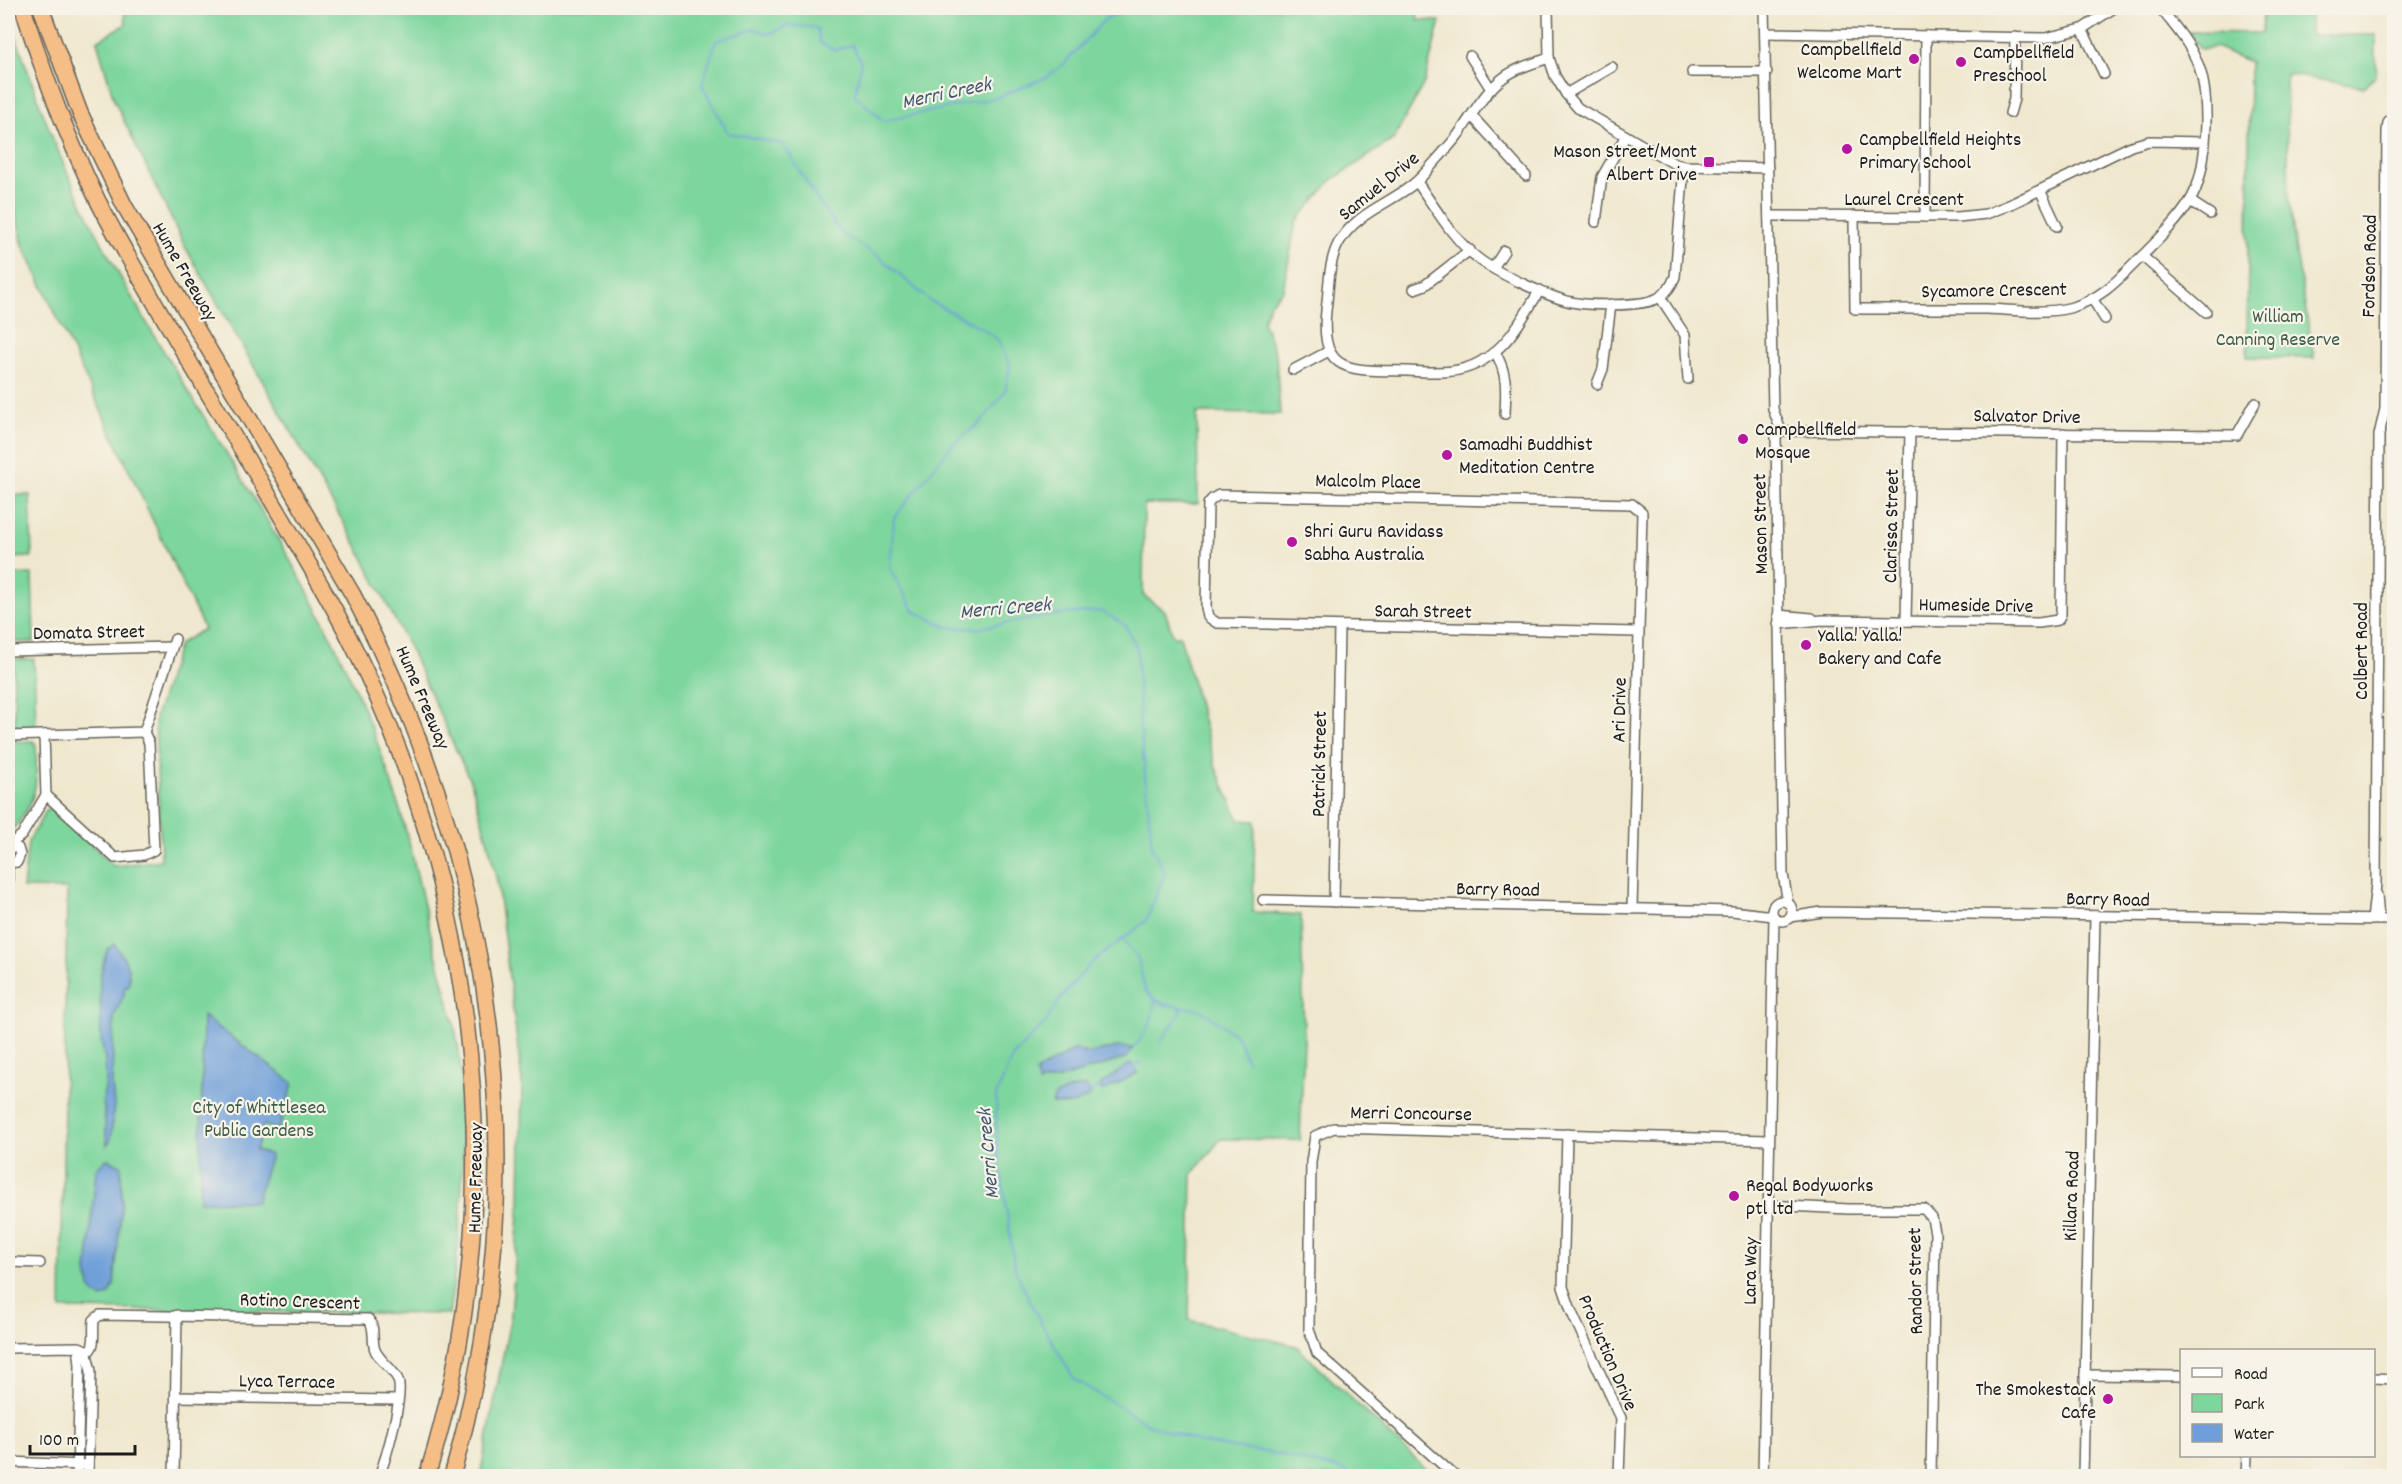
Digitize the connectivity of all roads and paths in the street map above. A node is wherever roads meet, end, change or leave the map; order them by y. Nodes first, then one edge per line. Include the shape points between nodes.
1 (23, 8) edge
2 (41, 8) edge
3 (1548, 8) edge
4 (1764, 8) edge
5 (2114, 8) edge
6 (2160, 8) edge
7 (2082, 29) junction
8 (1766, 33) junction
9 (1926, 36) junction
10 (2015, 37) junction
11 (1470, 56) dead end
12 (1549, 58) junction
13 (1612, 67) dead end
14 (1692, 72) dead end
15 (1767, 72) junction
16 (2104, 74) dead end
17 (1491, 89) junction
18 (1566, 94) junction
19 (2010, 113) dead end
20 (2394, 114) edge
21 (1472, 116) junction
22 (1625, 137) junction
23 (2204, 142) junction
24 (1684, 166) junction
25 (1768, 168) junction
26 (1526, 176) dead end
27 (1417, 182) junction
28 (2040, 190) junction
29 (2190, 201) junction
30 (2210, 214) dead end
31 (1769, 216) junction
32 (1854, 216) junction
33 (1925, 217) junction
34 (1596, 222) dead end
35 (2057, 226) dead end
36 (1470, 250) junction
37 (1504, 251) dead end
38 (2142, 256) junction
39 (1493, 268) junction
40 (1414, 289) dead end
41 (1540, 290) junction
42 (1659, 297) junction
43 (2093, 300) junction
44 (1611, 304) junction
45 (2205, 312) dead end
46 (2105, 319) dead end
47 (1329, 351) junction
48 (1495, 352) junction
49 (1293, 370) dead end
50 (1688, 379) dead end
51 (1596, 384) dead end
52 (2255, 403) dead end
53 (1505, 414) dead end
54 (2383, 420) junction
55 (2394, 420) edge
56 (1781, 431) junction
57 (1910, 431) junction
58 (2063, 433) junction
59 (1642, 512) joint
60 (1208, 617) joint
61 (1778, 620) junction
62 (1906, 621) junction
63 (1339, 627) junction
64 (1638, 632) junction
65 (8, 651) edge
66 (144, 732) junction
67 (44, 735) junction
68 (8, 736) edge
69 (46, 795) junction
70 (21, 835) junction
71 (8, 846) edge
72 (20, 851) junction
73 (8, 863) edge
74 (1783, 874) junction
75 (1263, 900) dead end
76 (8, 901) edge
77 (1334, 902) junction
78 (1775, 903) junction
79 (1789, 904) junction
80 (1632, 909) junction
81 (1731, 911) junction
82 (1822, 912) junction
83 (2095, 916) junction
84 (1774, 917) junction
85 (1788, 918) junction
86 (2375, 920) junction
87 (2394, 920) edge
88 (1774, 958) junction
89 (1567, 1134) junction
90 (1768, 1140) junction
91 (1768, 1205) junction
92 (8, 1262) edge
93 (40, 1263) dead end
94 (177, 1315) junction
95 (8, 1348) edge
96 (84, 1352) junction
97 (2085, 1375) junction
98 (2180, 1376) edge
99 (2375, 1378) edge
100 (2394, 1379) edge
101 (176, 1397) junction
102 (397, 1400) junction
103 (2247, 1457) edge
104 (8, 1462) edge
105 (77, 1465) junction
106 (88, 1465) junction
107 (76, 1476) edge
108 (88, 1476) edge
109 (174, 1476) edge
110 (379, 1476) edge
111 (427, 1476) edge
112 (452, 1476) edge
113 (1455, 1476) edge
114 (1619, 1476) edge
115 (1763, 1476) edge
116 (1931, 1476) edge
117 (2083, 1476) edge
118 (2246, 1476) edge

1 - 111 highway, Hume Freeway via 51,91 96,197 325,592 368,676 406,770 434,856 461,986 471,1076 474,1173 461,1324
2 - 112 highway, Hume Freeway via 80,113 124,205 377,641 413,719 450,826 483,974 494,1072 497,1172 486,1316
3 - 12 street
4 - 8 street, Mason Street
5 - 7 street
6 - 23 street, Sycamore Crescent via 2189,46 2201,72
7 - 10 street via 2044,38
7 - 16 street
8 - 9 street
8 - 15 street, Mason Street
9 - 10 street
9 - 33 street
10 - 19 street via 2014,99
11 - 17 street
12 - 17 street, Samuel Drive via 1504,76
12 - 18 street
13 - 18 street
14 - 15 street
15 - 25 street, Mason Street
17 - 21 street, Samuel Drive
18 - 22 street via 1578,108
20 - 54 street, Fordson Road via 2387,131
21 - 26 street
21 - 27 street, Samuel Drive
22 - 24 street
22 - 34 street via 1602,177
23 - 28 street, Laurel Crescent via 2159,141 2132,146
23 - 29 street, Sycamore Crescent via 2201,173
24 - 25 street
24 - 42 street via 1675,277
25 - 31 street, Mason Street
27 - 36 street
27 - 47 street, Samuel Drive via 1377,206 1339,244 1332,262 1324,321
28 - 33 street, Laurel Crescent via 1986,213
28 - 35 street
29 - 30 street
29 - 38 street, Sycamore Crescent
31 - 32 street, Laurel Crescent
31 - 56 street, Mason Street via 1773,409
32 - 33 street, Laurel Crescent
32 - 43 street, Sycamore Crescent via 1855,309 2035,310 2068,308
36 - 39 street
36 - 40 street via 1425,285
37 - 39 street
38 - 43 street, Sycamore Crescent via 2112,287
38 - 45 street
39 - 41 street
41 - 44 street via 1568,301
41 - 48 street via 1510,338
42 - 44 street via 1641,303
42 - 50 street via 1684,335
43 - 46 street
44 - 51 street via 1603,369
47 - 48 street via 1338,362 1358,371 1447,372 1478,363
47 - 49 street
48 - 53 street via 1506,380
52 - 58 street, Salvator Drive via 2237,435
54 - 55 street
54 - 86 street, Colbert Road via 2379,435
56 - 57 street, Salvator Drive
56 - 61 street, Mason Street via 1776,437
57 - 58 street, Salvator Drive
57 - 62 street, Clarissa Street
58 - 62 street, Humeside Drive via 2058,620
59 - 60 street, Malcolm Place via 1632,504 1219,495 1208,504
59 - 64 street, Ari Drive
60 - 63 street, Sarah Street via 1217,623
61 - 62 street, Humeside Drive
61 - 74 street, Mason Street
63 - 64 street, Sarah Street
63 - 77 street, Patrick Street
64 - 80 street, Ari Drive
65 - 66 street, Domata Street via 173,643
66 - 67 street
66 - 69 street via 149,743 154,850 115,858
67 - 68 street
67 - 69 street
69 - 70 street
70 - 71 street
70 - 72 street
71 - 72 street
72 - 73 street via 17,862
73 - 76 street
74 - 78 street, Mason Street
74 - 79 street, Mason Street
75 - 77 street, Barry Road
77 - 80 street, Barry Road
78 - 79 street via 1782,900
78 - 81 street, Barry Road
78 - 84 street
79 - 82 street, Barry Road
79 - 85 street via 1792,911
80 - 81 street, Barry Road
81 - 84 street, Barry Road
82 - 83 street, Barry Road
82 - 85 street, Barry Road
83 - 86 street, Barry Road
83 - 97 street, Killara Road
84 - 85 street via 1782,921
84 - 88 street
85 - 88 street
86 - 87 street, Barry Road
88 - 90 street, Lara Way
89 - 90 street, Merri Concourse
89 - 113 street, Merri Concourse via 1334,1128 1315,1136 1311,1162 1309,1329 1317,1353
89 - 114 street, Production Drive via 1563,1287 1621,1418
90 - 91 street, Lara Way
91 - 115 street, Lara Way
91 - 116 street, Randor Street via 1924,1209 1932,1218 1935,1233
92 - 93 street
94 - 96 street, Rotino Crescent via 98,1316
94 - 101 street
94 - 102 street, Rotino Crescent via 368,1319 375,1351 398,1380
95 - 96 street via 50,1344
96 - 105 street via 80,1365
96 - 106 street via 91,1371
97 - 98 street
97 - 117 street, Killara Road
99 - 100 street
101 - 102 street, Lyca Terrace
101 - 109 street
102 - 110 street, Rotino Crescent
103 - 118 street
104 - 105 street
105 - 106 street
105 - 107 street
106 - 108 street

